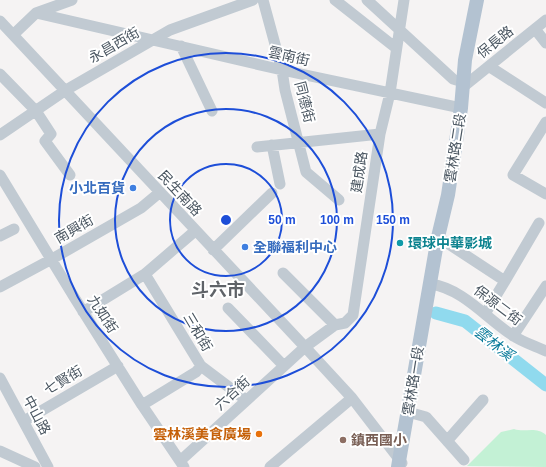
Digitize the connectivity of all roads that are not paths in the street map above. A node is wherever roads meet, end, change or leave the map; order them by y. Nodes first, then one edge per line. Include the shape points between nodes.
1 (72, 0) edge
2 (253, 0) edge
3 (263, 0) edge
4 (335, 0) edge
5 (367, 0) edge
6 (404, 0) edge
7 (477, 0) edge
8 (36, 12) junction
9 (546, 20) edge
10 (0, 21) edge
11 (399, 28) junction
12 (535, 30) junction
13 (13, 35) junction
14 (152, 40) junction
15 (546, 43) edge
16 (181, 46) junction
17 (396, 48) junction
18 (490, 67) junction
19 (282, 70) junction
20 (0, 74) edge
21 (463, 84) junction
22 (66, 90) junction
23 (390, 93) junction
24 (546, 103) edge
25 (461, 108) junction
26 (36, 111) junction
27 (212, 111) dead end
28 (546, 122) edge
29 (380, 134) junction
30 (0, 135) edge
31 (300, 142) junction
32 (272, 145) junction
33 (257, 147) dead end
34 (70, 175) dead end
35 (0, 176) edge
36 (280, 184) dead end
37 (272, 192) dead end
38 (159, 193) junction
39 (546, 194) edge
40 (339, 200) dead end
41 (539, 223) dead end
42 (14, 229) dead end
43 (195, 231) junction
44 (0, 236) edge
45 (438, 237) junction
46 (213, 250) junction
47 (52, 259) junction
48 (283, 273) dead end
49 (145, 274) junction
50 (505, 281) junction
51 (546, 286) edge
52 (0, 287) edge
53 (430, 290) junction
54 (228, 308) dead end
55 (83, 312) junction
56 (485, 314) junction
57 (335, 325) junction
58 (513, 336) junction
59 (305, 346) junction
60 (546, 351) edge
61 (118, 366) junction
62 (201, 366) junction
63 (284, 366) junction
64 (0, 378) edge
65 (352, 398) junction
66 (246, 400) junction
67 (483, 400) dead end
68 (142, 405) junction
69 (408, 412) junction
70 (24, 421) junction
71 (447, 441) junction
72 (0, 451) edge
73 (464, 460) dead end
74 (182, 464) edge
75 (400, 464) edge
76 (35, 467) edge
77 (48, 467) edge
78 (270, 467) edge

1 - 8 street
2 - 14 street, 永昌西街 via 170,30
3 - 19 street, 同德街
4 - 17 street
5 - 11 street
6 - 11 street, 建成路
7 - 21 main road, 雲林路二段
8 - 13 street
8 - 14 street, 雲南街
9 - 12 street, 保長路
10 - 13 street, 民生南路
11 - 17 street, 建成路
11 - 21 street via 453,79
12 - 15 street
12 - 18 street, 保長路
13 - 22 street, 民生南路
14 - 16 street, 雲南街
14 - 22 street, 永昌西街
16 - 19 street, 雲南街
16 - 27 street
17 - 23 street, 建成路
18 - 21 street, 保長路
18 - 24 street
19 - 23 street, 雲南街
19 - 31 street, 同德街
20 - 26 street
21 - 25 main road, 雲林路二段
22 - 26 street, 永昌西街
22 - 38 street, 民生南路
23 - 25 street, 雲南街
23 - 29 street, 建成路
25 - 45 main road, 雲林路二段 via 448,195
26 - 30 street, 永昌西街
26 - 34 street via 52,134 45,141
28 - 39 street via 513,175
29 - 31 street
29 - 57 street, 建成路 via 353,315 345,323
31 - 32 street
31 - 40 street, 同德街 via 306,172
32 - 33 street
32 - 36 street
35 - 47 street, 九如街
37 - 46 street
38 - 43 street, 民生南路
38 - 47 street, 南興街 via 141,208
41 - 50 street
42 - 44 street
43 - 46 street, 民生南路
43 - 49 street
45 - 50 street
45 - 53 main road, 雲林路二段
46 - 59 street, 民生南路
47 - 52 street, 南興街
47 - 55 street, 九如街
48 - 57 street
49 - 55 street
49 - 62 street, 三和街
50 - 56 street
51 - 58 street
53 - 56 street, 保源二街 via 442,286 459,294
53 - 69 main road, 雲林路一段
54 - 63 street
55 - 61 street, 九如街
56 - 58 street, 保源二街
57 - 59 street, 建成路
58 - 60 street, 保源二街
59 - 63 street, 六合街
59 - 65 street, 民生南路
61 - 68 street, 九如街
61 - 70 street, 七賢街
62 - 66 street
62 - 68 street, 三和街 via 196,372
63 - 66 street, 六合街
64 - 70 street, 中山路
65 - 75 street, 民生南路
65 - 78 street
66 - 74 street, 六合街
67 - 71 street
68 - 74 street, 九如街
69 - 71 street via 426,417
69 - 75 main road, 雲林路一段
70 - 77 street, 中山路
71 - 73 street
72 - 76 street

